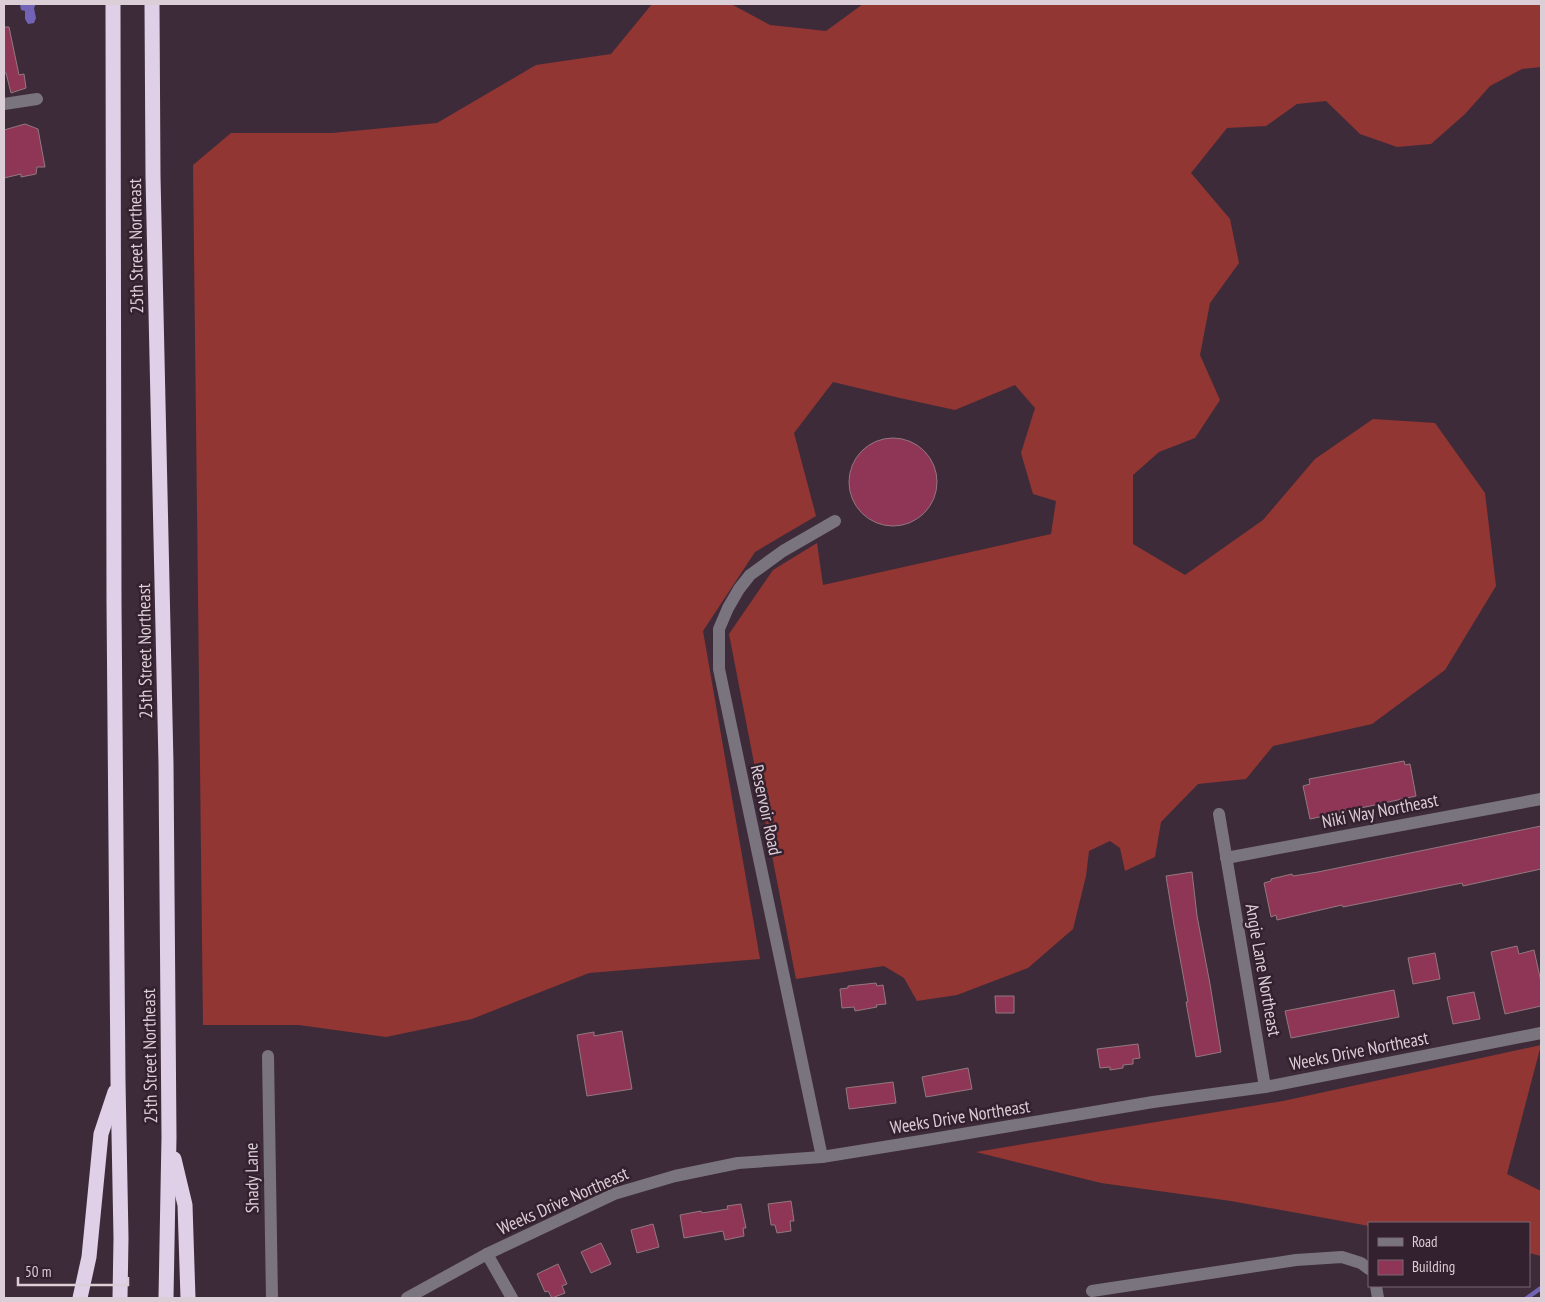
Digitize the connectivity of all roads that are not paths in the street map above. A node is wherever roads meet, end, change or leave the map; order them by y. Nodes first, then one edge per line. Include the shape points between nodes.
1 (113, 4) edge
2 (152, 4) edge
3 (37, 99) dead end
4 (4, 104) edge
5 (835, 521) dead end
6 (1541, 798) edge
7 (1219, 814) dead end
8 (1226, 858) junction
9 (1541, 1032) edge
10 (268, 1056) dead end
11 (118, 1081) junction
12 (1264, 1088) junction
13 (169, 1137) junction
14 (822, 1157) junction
15 (486, 1254) junction
16 (1368, 1268) edge
17 (1092, 1291) dead end
18 (80, 1298) edge
19 (120, 1298) edge
20 (166, 1298) edge
21 (188, 1298) edge
22 (272, 1298) edge
23 (407, 1298) edge
24 (512, 1298) edge

1 - 11 highway, 25th Street Northeast
2 - 13 highway, 25th Street Northeast via 166,764
3 - 4 street
5 - 14 street, Reservoir Road via 750,574 722,619 718,650 719,669
6 - 8 street, Niki Way Northeast
7 - 8 street, Angie Lane Northeast
8 - 12 street, Angie Lane Northeast
9 - 12 street, Weeks Drive Northeast
10 - 22 street, Shady Lane
11 - 18 highway via 101,1134 88,1257
11 - 19 highway, 25th Street Northeast
12 - 14 street, Weeks Drive Northeast via 1153,1102
13 - 20 highway, 25th Street Northeast
13 - 21 highway via 185,1205
14 - 15 street, Weeks Drive Northeast via 738,1164 675,1176 614,1194
15 - 23 street, Weeks Drive Northeast
15 - 24 street
16 - 17 street via 1342,1257 1296,1260

